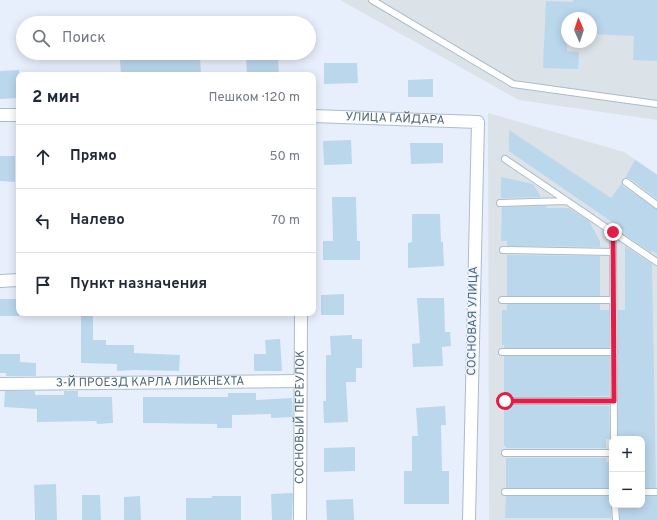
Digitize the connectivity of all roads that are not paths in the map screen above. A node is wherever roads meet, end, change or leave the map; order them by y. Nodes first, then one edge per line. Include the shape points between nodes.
1 (372, 0) edge
2 (657, 104) edge
3 (0, 115) edge
4 (16, 115) edge
5 (316, 116) edge
6 (478, 122) joint
7 (505, 159) dead end
8 (626, 182) dead end
9 (567, 201) junction
10 (500, 203) dead end
11 (657, 205) edge
12 (613, 232) junction
13 (503, 250) dead end
14 (613, 252) junction
15 (657, 262) edge
16 (16, 280) edge
17 (0, 281) edge
18 (502, 300) dead end
19 (613, 300) junction
20 (301, 316) edge
21 (502, 352) dead end
22 (614, 352) junction
23 (300, 381) junction
24 (0, 384) edge
25 (505, 401) dead end
26 (614, 401) junction
27 (614, 436) edge
28 (505, 453) dead end
29 (609, 453) edge
30 (505, 492) dead end
31 (609, 492) edge
32 (645, 492) edge
33 (657, 492) edge
34 (615, 508) edge
35 (300, 520) edge
36 (469, 520) edge
37 (616, 520) edge

1 - 2 lane via 513,84
3 - 4 street
5 - 6 street, УЛИЦА ГАЙДАРА
6 - 36 street, СОСНОВАЯ УЛИЦА
7 - 9 lane
8 - 11 lane
9 - 10 lane
9 - 12 lane
12 - 14 lane
12 - 15 lane
13 - 14 lane
14 - 19 lane
16 - 17 street
18 - 19 lane
19 - 22 lane
20 - 23 street, СОСНОВЫЙ ПЕРЕУЛОК
21 - 22 lane
22 - 26 lane
23 - 24 street, 3-Й ПРОЕЗД КАРЛА ЛИБКНЕХТА
23 - 35 street, СОСНОВЫЙ ПЕРЕУЛОК
25 - 26 lane
26 - 27 lane
28 - 29 lane
30 - 31 lane
32 - 33 lane
34 - 37 lane

